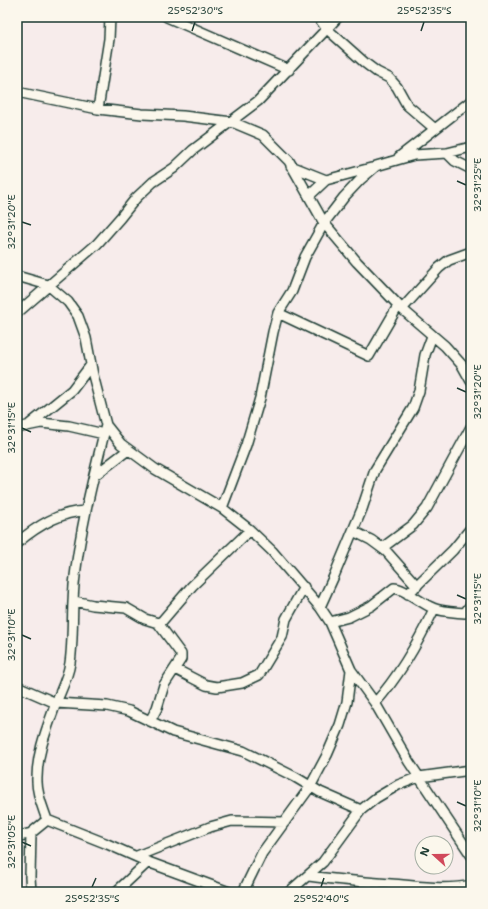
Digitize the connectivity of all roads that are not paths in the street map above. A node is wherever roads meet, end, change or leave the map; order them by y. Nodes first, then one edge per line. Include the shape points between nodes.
1 (110, 17) edge
2 (167, 17) edge
3 (318, 17) edge
4 (338, 17) edge
5 (327, 29) junction
6 (289, 70) junction
7 (17, 92) edge
8 (471, 101) edge
9 (98, 109) junction
10 (232, 122) junction
11 (435, 129) junction
12 (471, 147) edge
13 (447, 153) junction
14 (396, 160) junction
15 (291, 166) junction
16 (376, 166) junction
17 (471, 169) edge
18 (326, 180) junction
19 (309, 196) junction
20 (324, 223) junction
21 (471, 252) edge
22 (17, 276) edge
23 (48, 285) junction
24 (400, 308) junction
25 (17, 313) edge
26 (278, 313) junction
27 (432, 336) junction
28 (91, 365) junction
29 (471, 380) edge
30 (29, 425) junction
31 (471, 427) edge
32 (17, 428) edge
33 (105, 430) junction
34 (128, 450) junction
35 (94, 476) junction
36 (222, 508) junction
37 (85, 511) junction
38 (471, 528) edge
39 (250, 530) junction
40 (353, 531) junction
41 (17, 543) edge
42 (382, 548) junction
43 (417, 586) junction
44 (304, 587) junction
45 (408, 594) junction
46 (74, 601) junction
47 (471, 604) edge
48 (320, 607) junction
49 (434, 609) junction
50 (330, 622) junction
51 (158, 623) junction
52 (175, 669) junction
53 (351, 670) junction
54 (17, 686) edge
55 (56, 703) junction
56 (375, 703) junction
57 (150, 721) junction
58 (471, 770) edge
59 (419, 776) junction
60 (310, 787) junction
61 (361, 810) junction
62 (47, 820) junction
63 (285, 822) junction
64 (31, 833) junction
65 (17, 837) edge
66 (137, 856) junction
67 (471, 856) edge
68 (148, 862) junction
69 (309, 876) junction
70 (471, 885) edge
71 (31, 892) edge
72 (116, 892) edge
73 (229, 892) edge
74 (243, 892) edge
75 (289, 892) edge

1 - 9 street
2 - 6 street
3 - 5 street
4 - 5 street
5 - 6 street
5 - 11 street via 365,63 389,78 407,105
6 - 10 street via 258,101
7 - 9 street
8 - 11 street
9 - 10 street
10 - 15 street via 263,135
10 - 23 street via 153,182 97,244
11 - 14 street
12 - 13 street
13 - 14 street via 423,154
13 - 17 street via 455,161
14 - 16 street
15 - 18 street
15 - 19 street
16 - 18 street
16 - 20 street via 344,197
18 - 19 street
19 - 20 street
20 - 24 street
20 - 26 street via 305,258 292,292
21 - 24 street via 449,260
22 - 23 street
23 - 25 street
23 - 28 street via 68,302 78,316 86,338
24 - 26 street via 369,356
24 - 27 street
26 - 36 street via 260,398 246,445
27 - 29 street via 462,365
27 - 40 street via 425,354 419,391 413,408 375,470
28 - 30 street via 72,390
28 - 33 street
30 - 32 street
30 - 33 street via 41,423
31 - 42 street via 427,508 413,525
33 - 34 street
33 - 35 street
34 - 35 street
34 - 36 street
35 - 37 street
36 - 39 street
37 - 41 street via 59,515 44,522
37 - 46 street
38 - 43 street
39 - 44 street
39 - 51 street
40 - 42 street
40 - 48 street
42 - 43 street
43 - 45 street
44 - 48 street
44 - 52 street via 286,619 282,637 259,675 242,683 217,687 206,685
45 - 49 street
45 - 50 street via 394,588 371,606 349,617
46 - 51 street via 126,608
46 - 55 street via 70,664
47 - 49 street via 465,613
48 - 50 street
49 - 56 street via 397,676
50 - 53 street
51 - 52 street via 181,654
52 - 57 street via 164,685
53 - 56 street
53 - 60 street via 347,702 340,725
54 - 55 street
55 - 57 street via 107,706
55 - 62 street via 42,747 37,783
56 - 59 street
57 - 60 street via 173,732 243,751
58 - 59 street
59 - 61 street via 398,785
59 - 67 street
60 - 61 street
60 - 63 street
61 - 69 street via 333,850
62 - 64 street
62 - 66 street
63 - 66 street via 232,821
63 - 74 street via 262,853
64 - 65 street
64 - 71 street
66 - 68 street
68 - 72 street
68 - 73 street
69 - 70 street via 428,887
69 - 75 street

